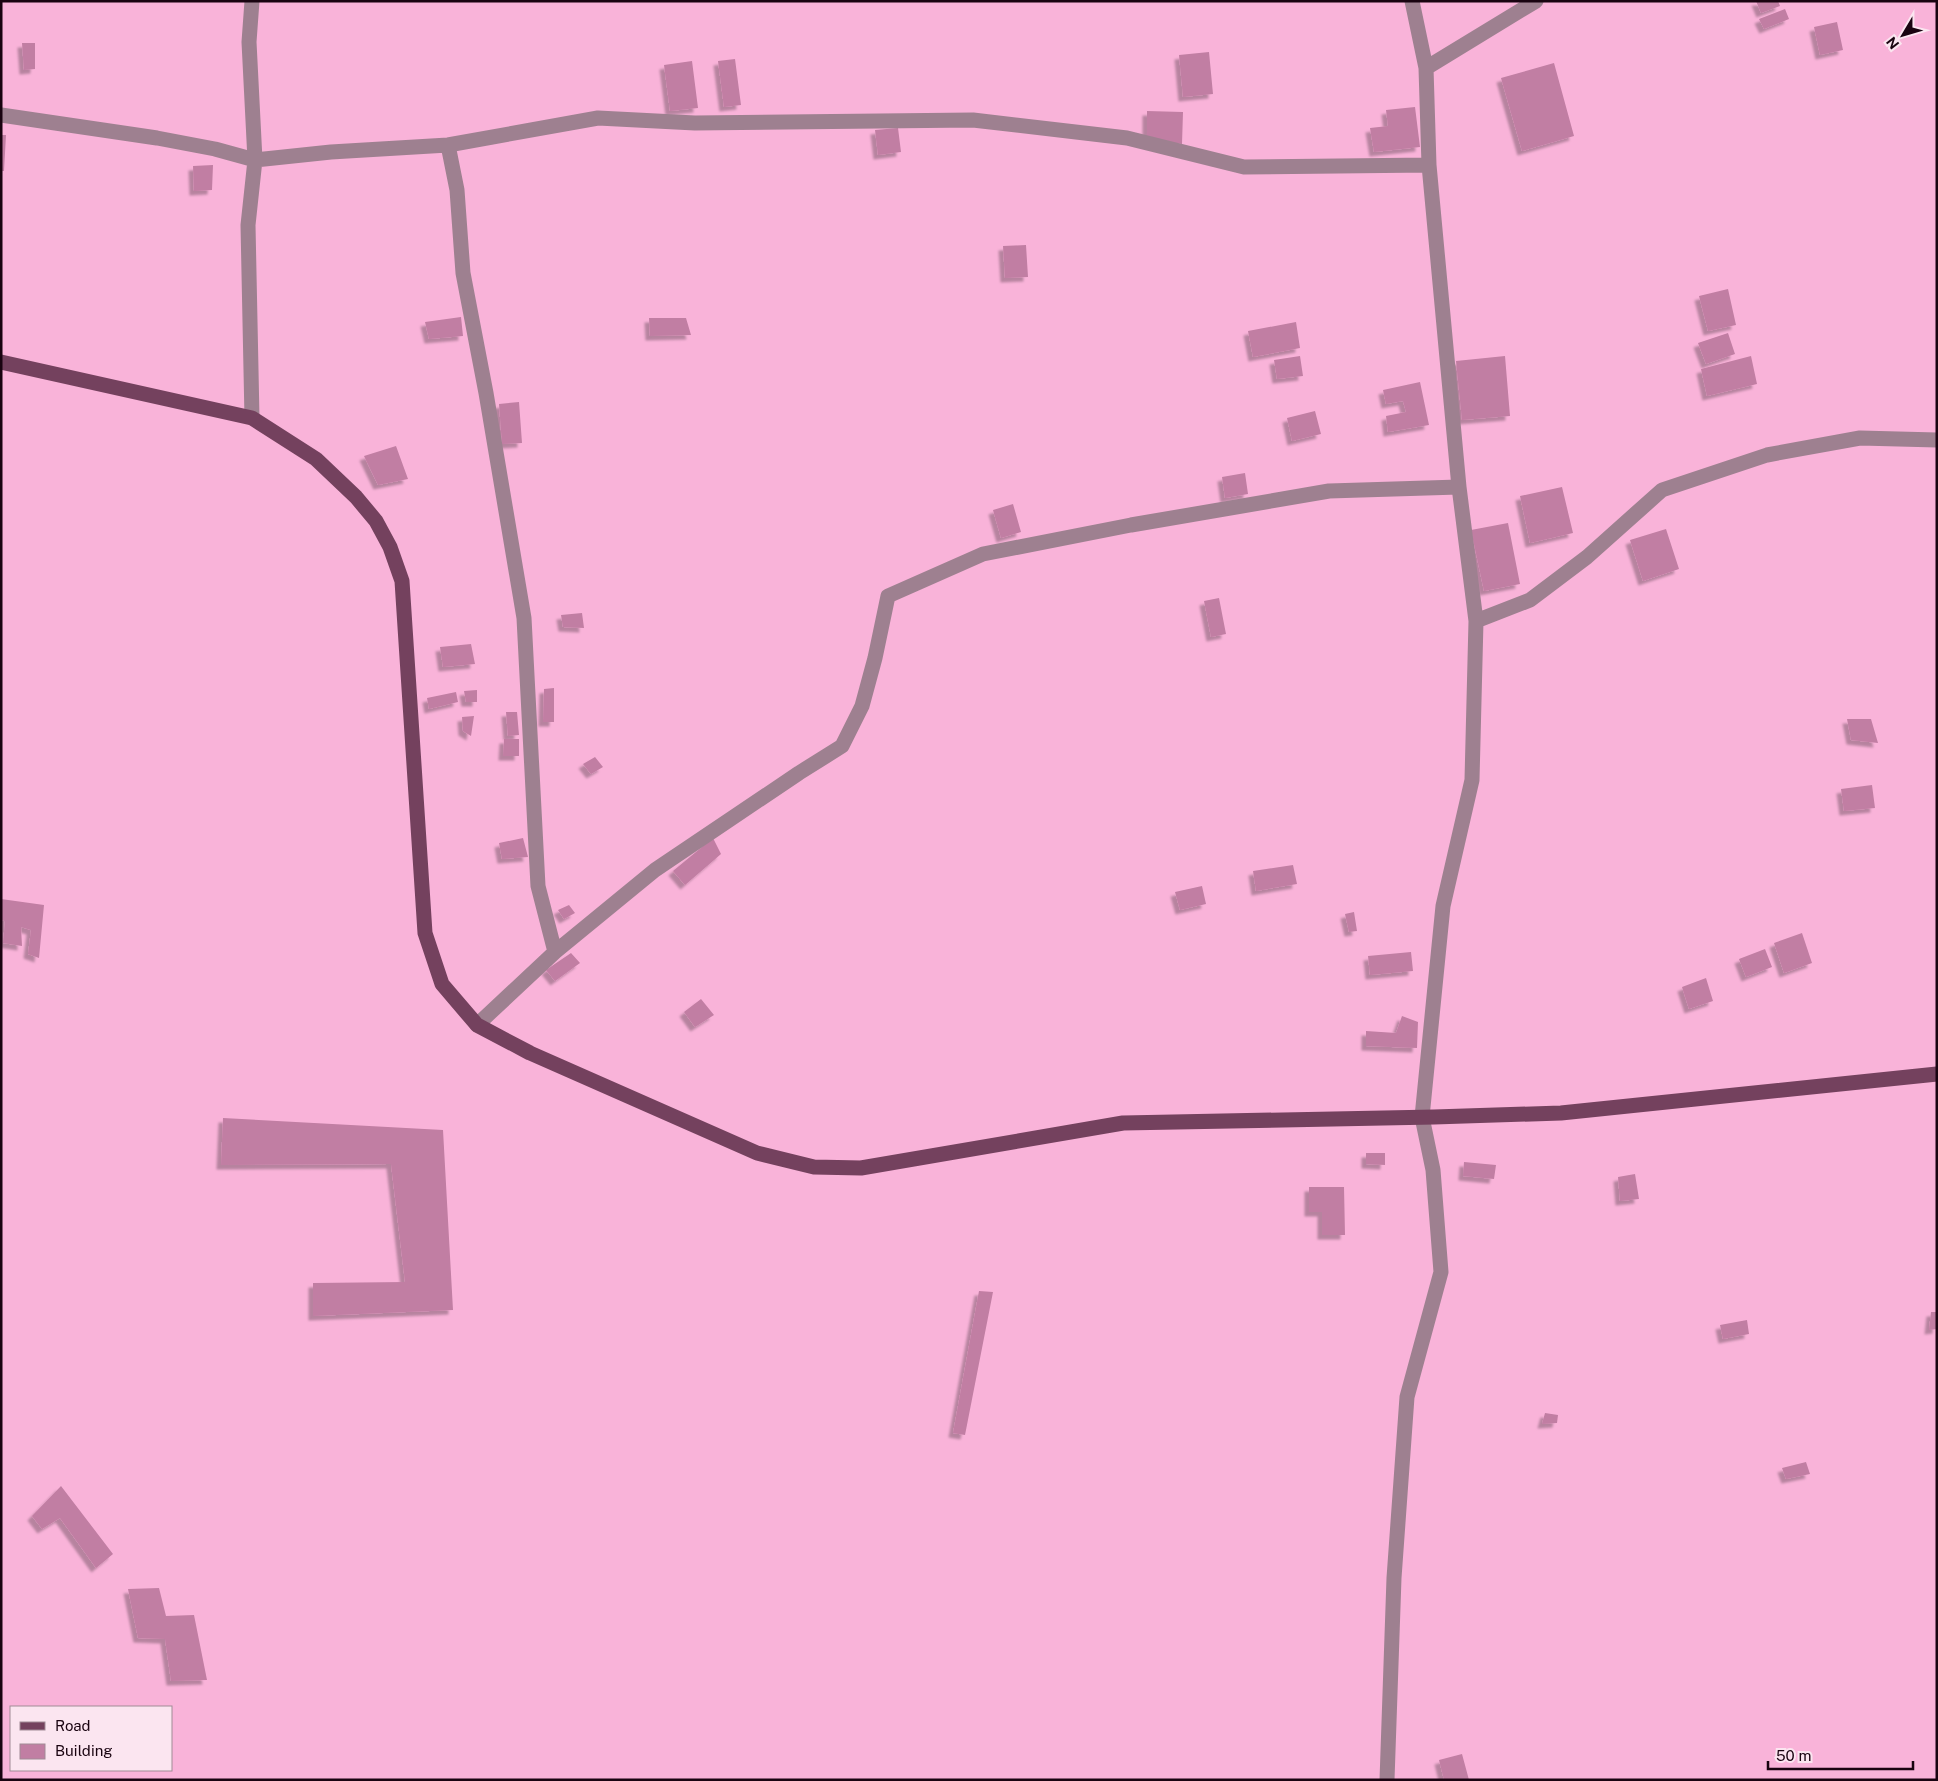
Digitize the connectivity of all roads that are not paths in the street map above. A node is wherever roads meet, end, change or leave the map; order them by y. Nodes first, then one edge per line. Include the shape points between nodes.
1 (252, 1) edge
2 (1412, 1) edge
3 (1536, 1) edge
4 (1426, 68) junction
5 (1, 115) edge
6 (448, 145) junction
7 (254, 160) junction
8 (1429, 165) junction
9 (1, 362) edge
10 (252, 418) junction
11 (1937, 440) edge
12 (1459, 487) junction
13 (1476, 620) junction
14 (555, 952) junction
15 (477, 1025) junction
16 (1937, 1074) edge
17 (1422, 1117) junction
18 (1387, 1780) edge

1 - 7 street via 249,42
2 - 4 street
3 - 4 street
4 - 8 street
5 - 7 street via 157,138
6 - 7 street
6 - 8 street via 598,118 694,123 973,120 1127,138 1244,167
6 - 14 street via 456,190 463,273 524,618 538,886
7 - 10 street via 248,225
8 - 12 street
9 - 10 main road
10 - 15 main road via 316,460 376,521 390,547 402,581 425,933 442,984
11 - 13 street via 1860,438 1767,455 1662,490 1587,557 1530,600
12 - 13 street
12 - 14 street via 1329,491 1112,528 983,554 888,596 862,706 842,746 655,870
13 - 17 street via 1472,780 1443,906
14 - 15 street
15 - 17 main road via 530,1053 757,1153 814,1166 861,1168 1123,1123
16 - 17 main road via 1561,1113
17 - 18 street via 1433,1170 1441,1272 1407,1397 1394,1578

